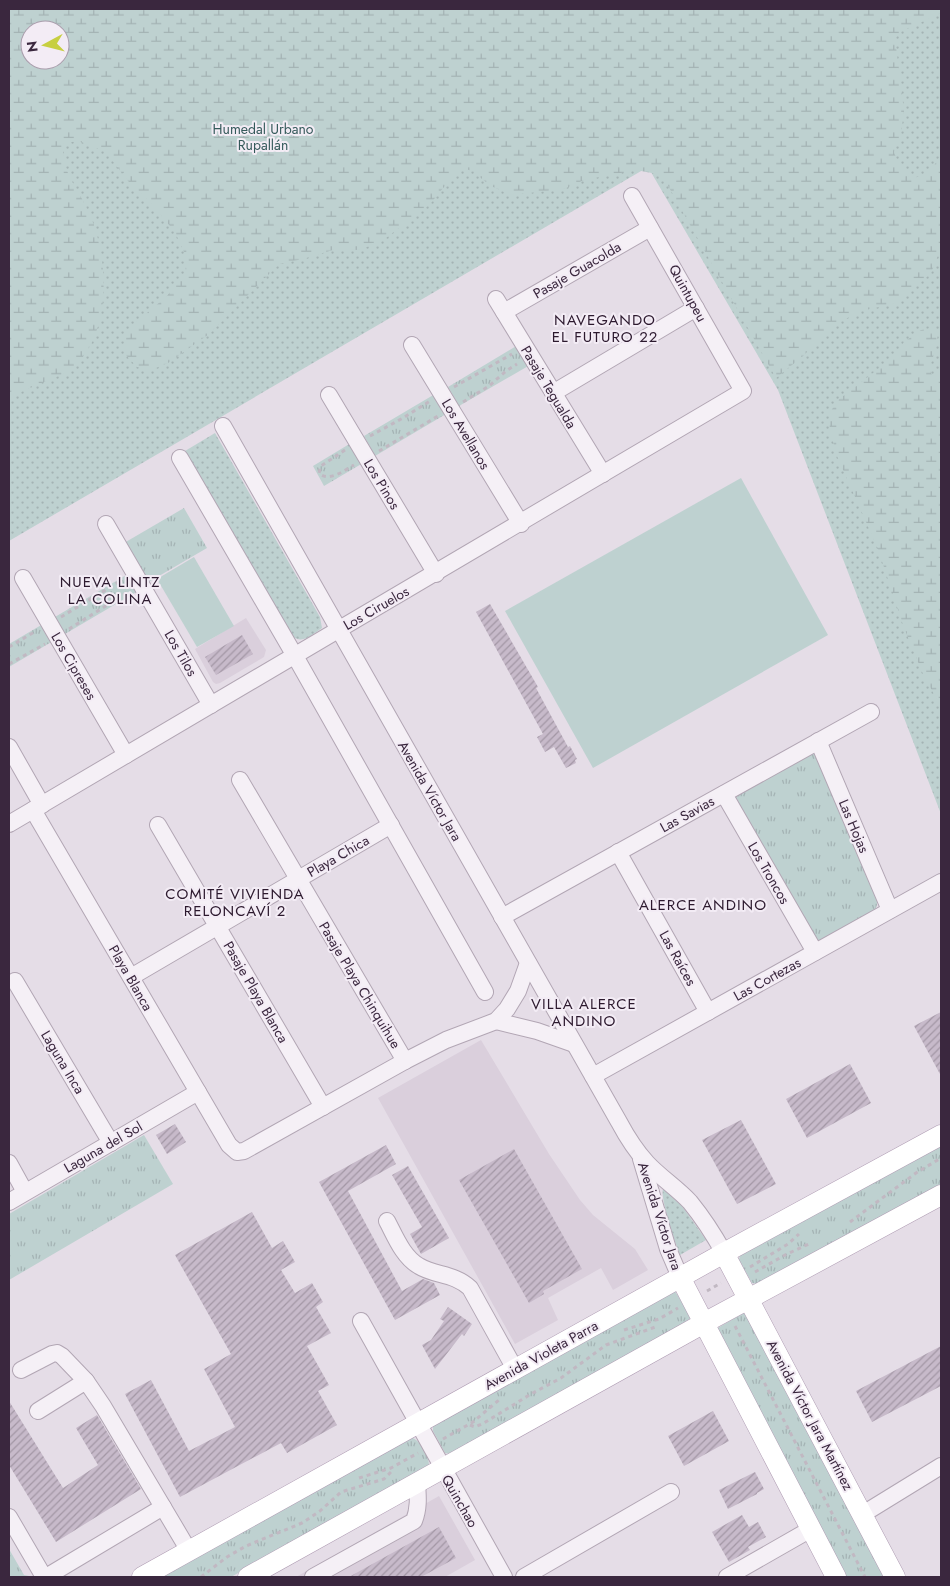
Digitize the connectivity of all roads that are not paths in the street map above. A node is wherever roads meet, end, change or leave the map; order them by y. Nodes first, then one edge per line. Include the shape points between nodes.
1 (632, 196) dead end
2 (650, 228) junction
3 (500, 306) joint
4 (696, 308) junction
5 (412, 345) dead end
6 (743, 391) joint
7 (553, 393) junction
8 (329, 395) dead end
9 (223, 426) dead end
10 (180, 458) dead end
11 (603, 474) junction
12 (106, 524) dead end
13 (521, 524) junction
14 (436, 574) junction
15 (23, 578) dead end
16 (339, 630) junction
17 (295, 656) junction
18 (211, 705) junction
19 (871, 712) dead end
20 (818, 741) junction
21 (9, 747) edge
22 (126, 755) junction
23 (240, 780) dead end
24 (724, 794) junction
25 (37, 807) junction
26 (9, 824) edge
27 (158, 825) dead end
28 (391, 825) junction
29 (618, 852) junction
30 (298, 879) junction
31 (941, 882) edge
32 (890, 910) junction
33 (502, 917) junction
34 (217, 927) junction
35 (815, 952) junction
36 (528, 962) junction
37 (131, 977) junction
38 (15, 981) dead end
39 (485, 992) dead end
40 (708, 1012) junction
41 (496, 1021) junction
42 (574, 1044) junction
43 (405, 1061) junction
44 (593, 1076) junction
45 (198, 1092) junction
46 (323, 1107) junction
47 (941, 1135) edge
48 (111, 1142) junction
49 (644, 1159) junction
50 (9, 1163) edge
51 (25, 1192) junction
52 (941, 1195) edge
53 (9, 1202) edge
54 (387, 1221) dead end
55 (724, 1253) junction
56 (680, 1277) junction
57 (749, 1299) junction
58 (361, 1322) dead end
59 (704, 1323) junction
60 (516, 1369) junction
61 (21, 1370) dead end
62 (86, 1381) junction
63 (38, 1411) dead end
64 (417, 1424) junction
65 (941, 1466) edge
66 (442, 1469) junction
67 (417, 1483) junction
68 (671, 1492) dead end
69 (163, 1507) junction
70 (863, 1514) junction
71 (9, 1517) edge
72 (811, 1529) junction
73 (189, 1551) junction
74 (45, 1577) edge
75 (142, 1577) edge
76 (248, 1577) edge
77 (313, 1577) edge
78 (504, 1577) edge
79 (524, 1577) edge
80 (727, 1577) edge
81 (836, 1577) edge
82 (895, 1577) edge

1 - 2 street, Quintupeu
2 - 3 street, Pasaje Guacolda
2 - 4 street, Quintupeu
3 - 7 street, Pasaje Tegualda
4 - 6 street, Quintupeu
4 - 7 street
5 - 13 street, Los Avellanos
6 - 11 street, Los Ciruelos
7 - 11 street, Pasaje Tegualda
8 - 14 street, Los Pinos
9 - 16 street, Avenida Víctor Jara
10 - 17 street
11 - 13 street, Los Ciruelos
12 - 18 street, Los Tilos
13 - 14 street, Los Ciruelos
14 - 16 street, Los Ciruelos
15 - 22 street, Los Cipreses
16 - 17 street, Los Ciruelos
16 - 33 street, Avenida Víctor Jara
17 - 18 street, Los Ciruelos
17 - 28 street
18 - 22 street, Los Ciruelos
19 - 20 street, Las Savias
20 - 24 street, Las Savias
20 - 32 street, Las Hojas
21 - 25 street, Playa Blanca
22 - 25 street, Los Ciruelos
23 - 30 street, Pasaje Playa Chinquihue
24 - 29 street, Las Savias
24 - 35 street, Los Troncos
25 - 26 street, Los Ciruelos
25 - 37 street, Playa Blanca
27 - 34 street, Pasaje Playa Blanca
28 - 30 street, Playa Chica
28 - 39 street
29 - 33 street, Las Savias
29 - 40 street, Las Raíces
30 - 34 street, Playa Chica
30 - 43 street, Pasaje Playa Chinquihue
31 - 32 street, Las Cortezas
32 - 35 street, Las Cortezas
33 - 36 street, Avenida Víctor Jara
34 - 37 street, Playa Chica
34 - 46 street, Pasaje Playa Blanca
35 - 40 street, Las Cortezas
36 - 41 street via 518,991
36 - 42 street, Avenida Víctor Jara
37 - 45 street, Playa Blanca
38 - 48 street, Laguna Inca
40 - 44 street, Las Cortezas
41 - 42 street
41 - 43 street via 446,1040
42 - 44 street, Avenida Víctor Jara
43 - 46 street
44 - 49 street, Avenida Víctor Jara
45 - 46 street, Playa Blanca via 229,1146 237,1152
45 - 48 street, Laguna del Sol
47 - 55 main road, Avenida Violeta Parra
48 - 51 street, Laguna del Sol
49 - 55 street, Avenida Víctor Jara via 692,1205
49 - 56 street, Avenida Víctor Jara via 668,1249
50 - 51 street
51 - 53 street, Laguna del Sol
52 - 57 main road
54 - 60 street via 406,1254 419,1266 463,1282 470,1288
55 - 56 main road, Avenida Violeta Parra
55 - 57 main road, Avenida Víctor Jara Martínez
56 - 59 main road
56 - 60 main road, Avenida Violeta Parra
57 - 59 main road
57 - 70 main road, Avenida Víctor Jara Martínez
58 - 64 street, Quinchao
59 - 66 main road
59 - 72 main road
60 - 64 main road, Avenida Violeta Parra
61 - 62 street via 57,1353
62 - 63 street
62 - 69 street
64 - 66 street, Quinchao
64 - 73 main road, Avenida Violeta Parra
65 - 70 street
66 - 67 main road
66 - 78 street, Quinchao
67 - 76 main road
67 - 77 street via 414,1521
68 - 79 street
69 - 73 street
69 - 74 street
70 - 82 main road, Avenida Víctor Jara Martínez
71 - 74 street
72 - 80 street
72 - 81 main road
73 - 75 main road, Avenida Violeta Parra

